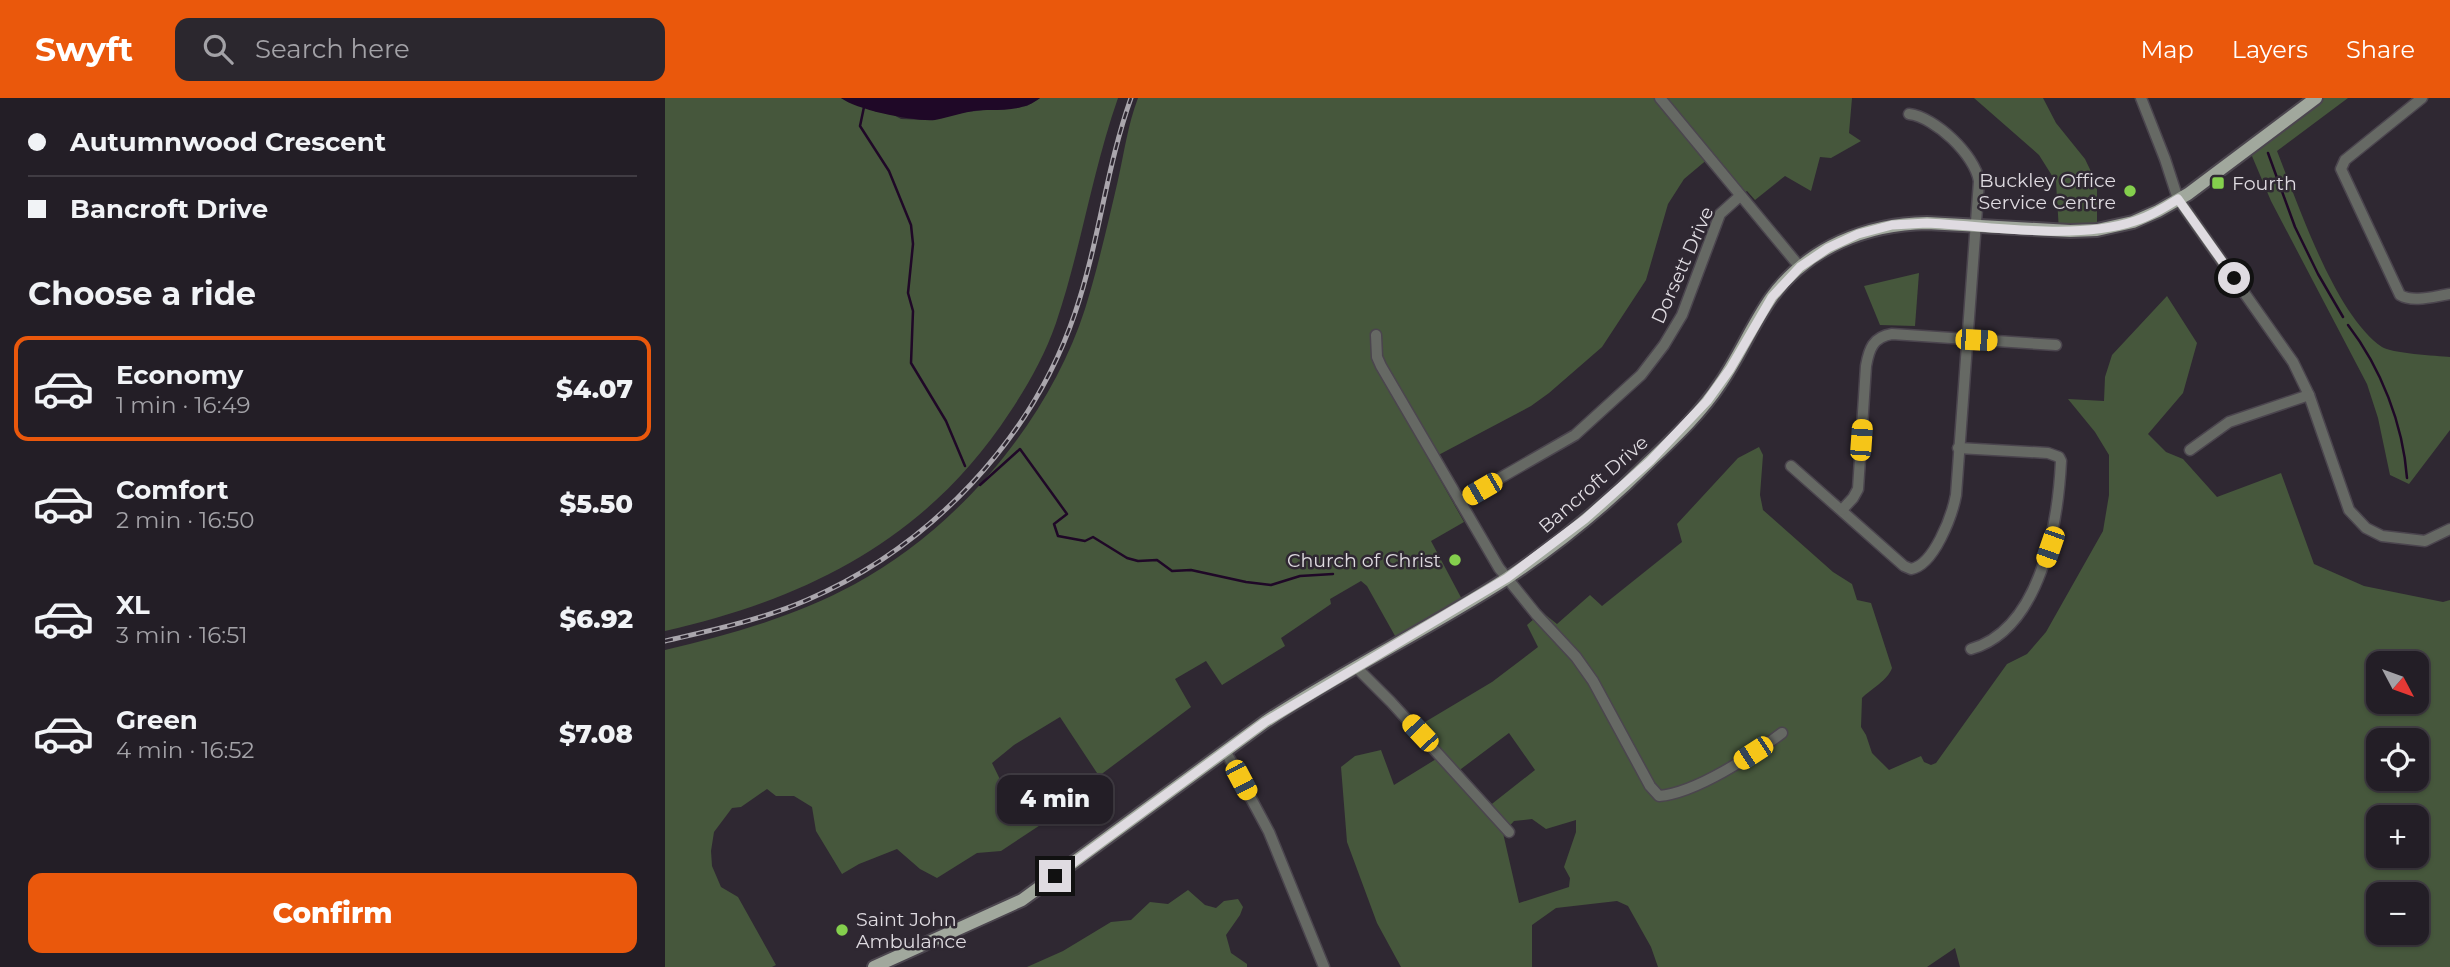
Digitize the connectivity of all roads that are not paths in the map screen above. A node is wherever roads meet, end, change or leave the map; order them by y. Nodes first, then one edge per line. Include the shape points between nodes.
1 (1660, 98) edge
2 (2141, 98) edge
3 (2316, 98) edge
4 (2422, 98) edge
5 (1909, 114) dead end
6 (1740, 196) junction
7 (2178, 199) junction
8 (1976, 226) junction
9 (1800, 267) junction
10 (2450, 294) edge
11 (1375, 335) dead end
12 (1967, 340) junction
13 (2056, 345) dead end
14 (2309, 395) junction
15 (1958, 447) junction
16 (2190, 450) dead end
17 (1791, 466) dead end
18 (1460, 501) junction
19 (1842, 510) junction
20 (2450, 529) edge
21 (1507, 578) junction
22 (1971, 649) dead end
23 (1356, 667) junction
24 (1781, 733) dead end
25 (1226, 752) junction
26 (1509, 832) dead end
27 (874, 967) edge
28 (1324, 967) edge

1 - 6 street
2 - 7 street
3 - 7 main road, Bancroft Drive
4 - 10 street via 2345,160 2341,169 2396,290 2403,298 2413,299
5 - 8 street via 1926,118 1971,158 1979,181
6 - 9 street
6 - 18 street, Dorsett Drive via 1720,214 1682,316 1641,375 1576,435
7 - 8 main road, Bancroft Drive via 2144,218 2097,230
7 - 14 street via 2287,351
8 - 9 main road, Bancroft Drive via 1916,223 1881,227 1837,243
8 - 12 street
9 - 21 main road, Bancroft Drive via 1772,297 1719,386 1682,429 1608,500
11 - 18 street via 1381,366
12 - 13 street
12 - 15 street
12 - 19 street via 1892,334 1873,344 1866,366 1858,489
14 - 16 street via 2229,422
14 - 20 street via 2345,503 2358,522 2382,536 2416,541
15 - 19 street via 1954,507 1939,540 1919,567 1904,566
15 - 22 street via 2048,453 2061,461 2054,526 2043,568 2004,632
17 - 19 street
18 - 21 street
21 - 23 main road, Bancroft Drive
21 - 24 street via 1593,681 1659,796 1672,795 1739,762
23 - 25 main road, Bancroft Drive via 1288,707
23 - 26 street
25 - 27 main road, Bancroft Drive via 1022,900
25 - 28 street via 1269,832

